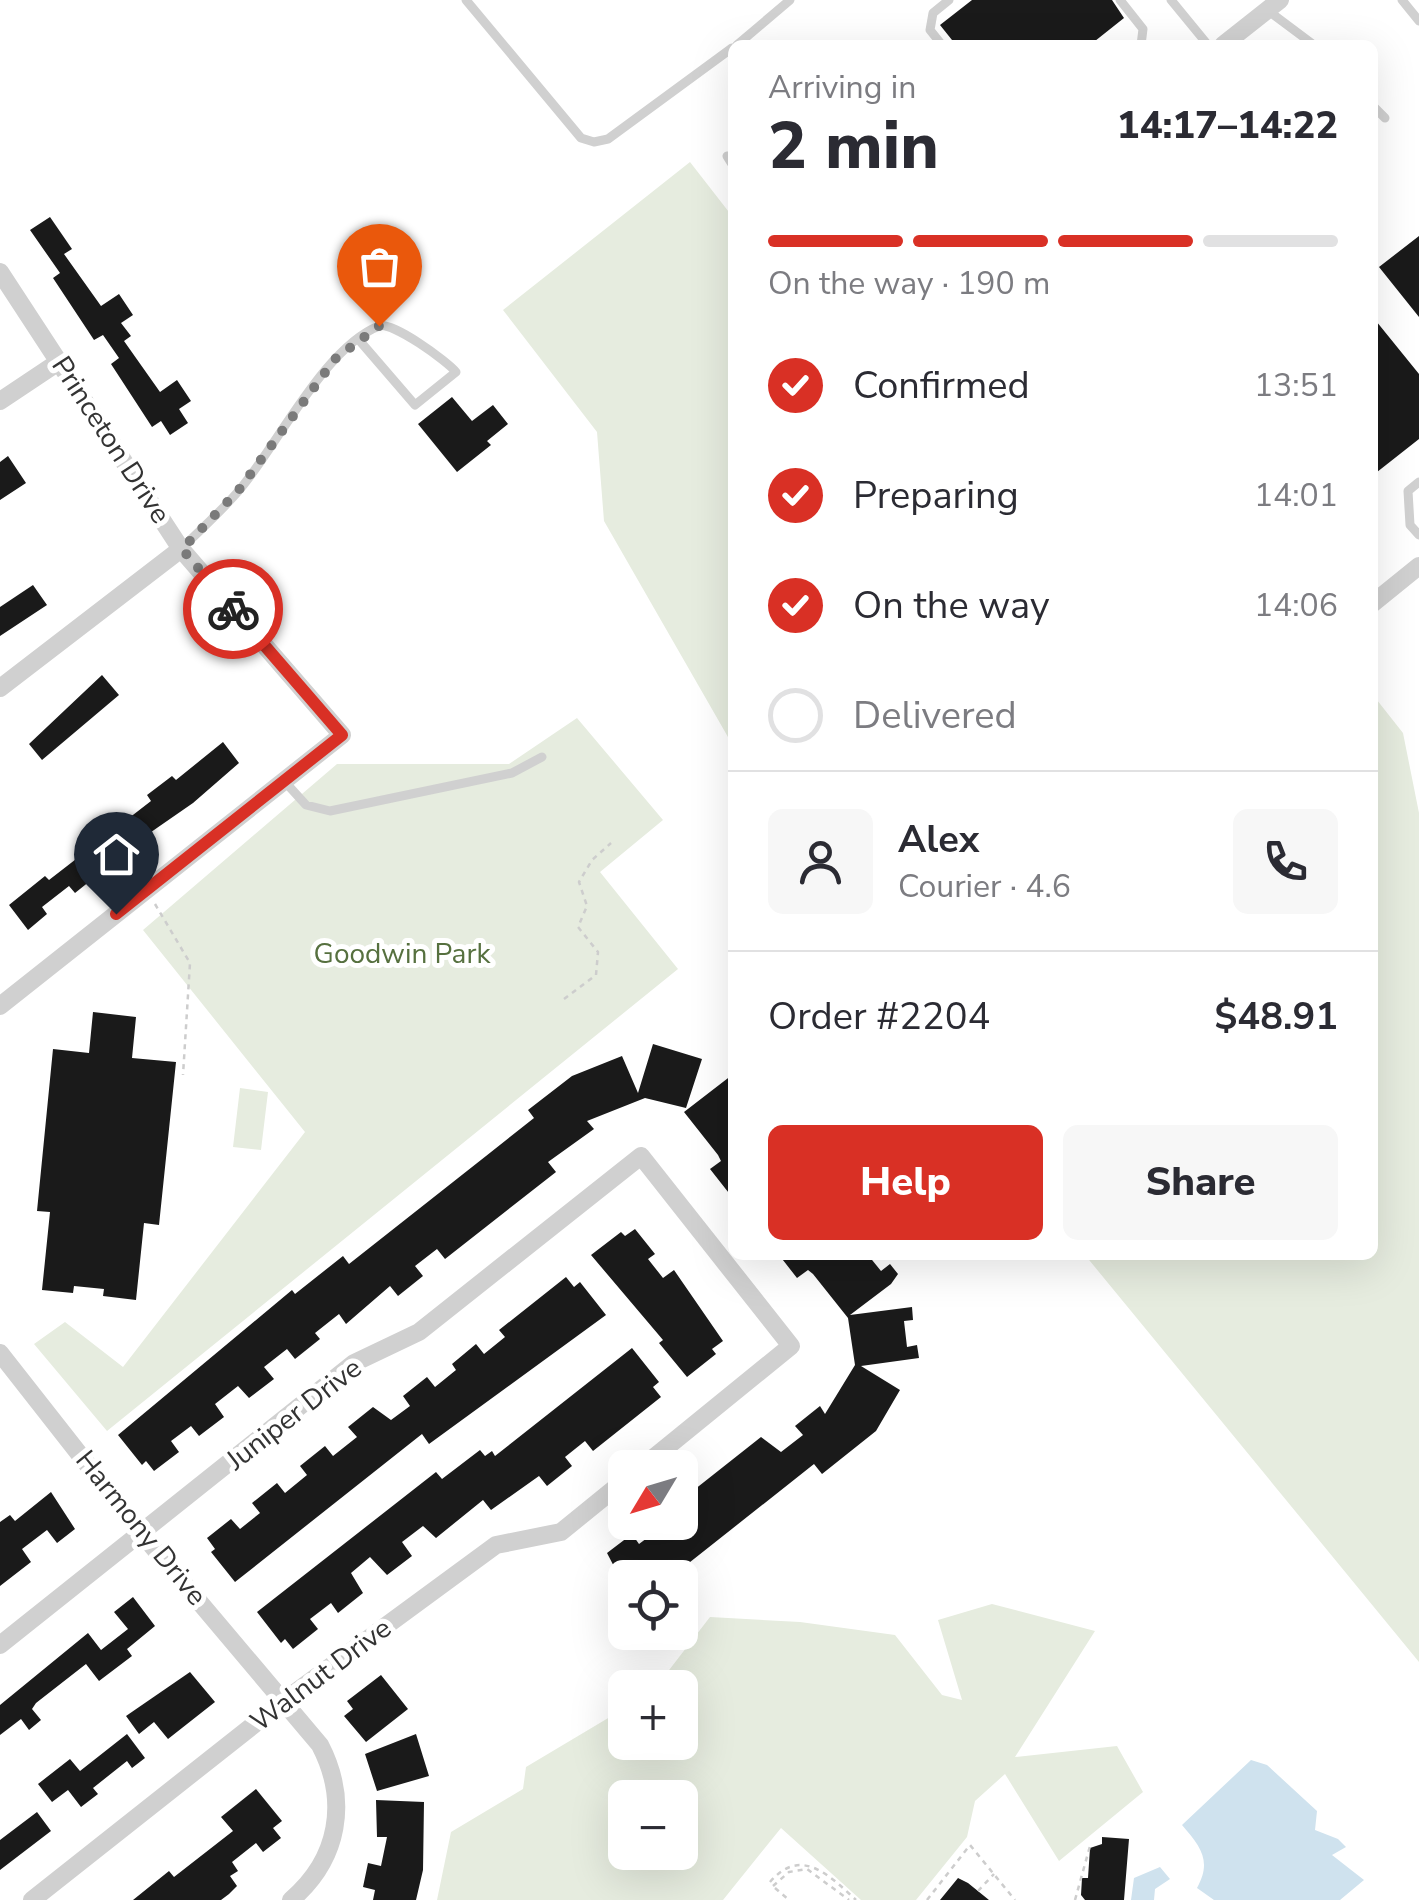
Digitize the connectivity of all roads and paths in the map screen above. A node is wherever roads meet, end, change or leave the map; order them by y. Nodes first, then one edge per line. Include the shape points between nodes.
1 (466, 0) edge
2 (790, 0) edge
3 (949, 0) edge
4 (1120, 0) edge
5 (1171, 0) edge
6 (1402, 0) edge
7 (1274, 5) edge
8 (1419, 21) edge
9 (743, 40) edge
10 (938, 40) edge
11 (1142, 40) edge
12 (1204, 40) edge
13 (1229, 40) edge
14 (1309, 40) edge
15 (728, 52) edge
16 (1378, 111) edge
17 (1385, 118) dead end
18 (0, 272) edge
19 (359, 340) junction
20 (60, 361) junction
21 (0, 401) edge
22 (1419, 482) edge
23 (1419, 535) edge
24 (182, 549) junction
25 (1419, 566) edge
26 (1378, 599) edge
27 (0, 688) edge
28 (542, 757) dead end
29 (286, 784) junction
30 (612, 844) dead end
31 (145, 890) junction
32 (564, 999) dead end
33 (0, 1006) edge
34 (183, 1075) dead end
35 (1, 1356) edge
36 (662, 1450) edge
37 (608, 1494) edge
38 (142, 1534) junction
39 (0, 1645) edge
40 (285, 1700) junction
41 (1090, 1846) dead end
42 (994, 1874) junction
43 (769, 1884) junction
44 (978, 1891) dead end
45 (32, 1900) edge
46 (291, 1900) edge
47 (789, 1900) edge
48 (849, 1900) edge
49 (856, 1900) edge
50 (926, 1900) edge
51 (1016, 1900) edge
52 (1075, 1900) edge

1 - 15 lane via 581,138 594,142 608,139
2 - 9 lane
3 - 10 lane via 932,13 930,30
4 - 11 lane
5 - 12 lane
6 - 8 lane
7 - 13 street
7 - 14 lane
16 - 17 lane
18 - 20 street, Princeton Drive
19 - 19 lane via 386,324 456,372 415,405
19 - 24 lane via 335,359 238,491
20 - 21 street
20 - 24 street, Princeton Drive
22 - 23 lane via 1408,491 1410,525
24 - 27 street
24 - 29 street, Princeton Drive via 342,735
25 - 26 street
28 - 29 lane via 512,773 330,811 306,805
29 - 31 street
30 - 32 path via 579,882 586,906 578,927 598,952 596,974
31 - 33 street
31 - 34 path via 190,963
35 - 38 street, Harmony Drive
36 - 38 street, Juniper Drive via 790,1346 641,1156 419,1332 354,1364
37 - 40 street, Walnut Drive via 560,1532 496,1546
38 - 39 street, Juniper Drive
38 - 40 street, Harmony Drive
40 - 45 street, Walnut Drive
40 - 46 street, Harmony Drive via 331,1765 338,1814 314,1880
41 - 52 path
42 - 44 path
42 - 50 path via 970,1845
42 - 51 path
43 - 47 path
43 - 48 path via 808,1869
43 - 49 path via 785,1868 807,1864

